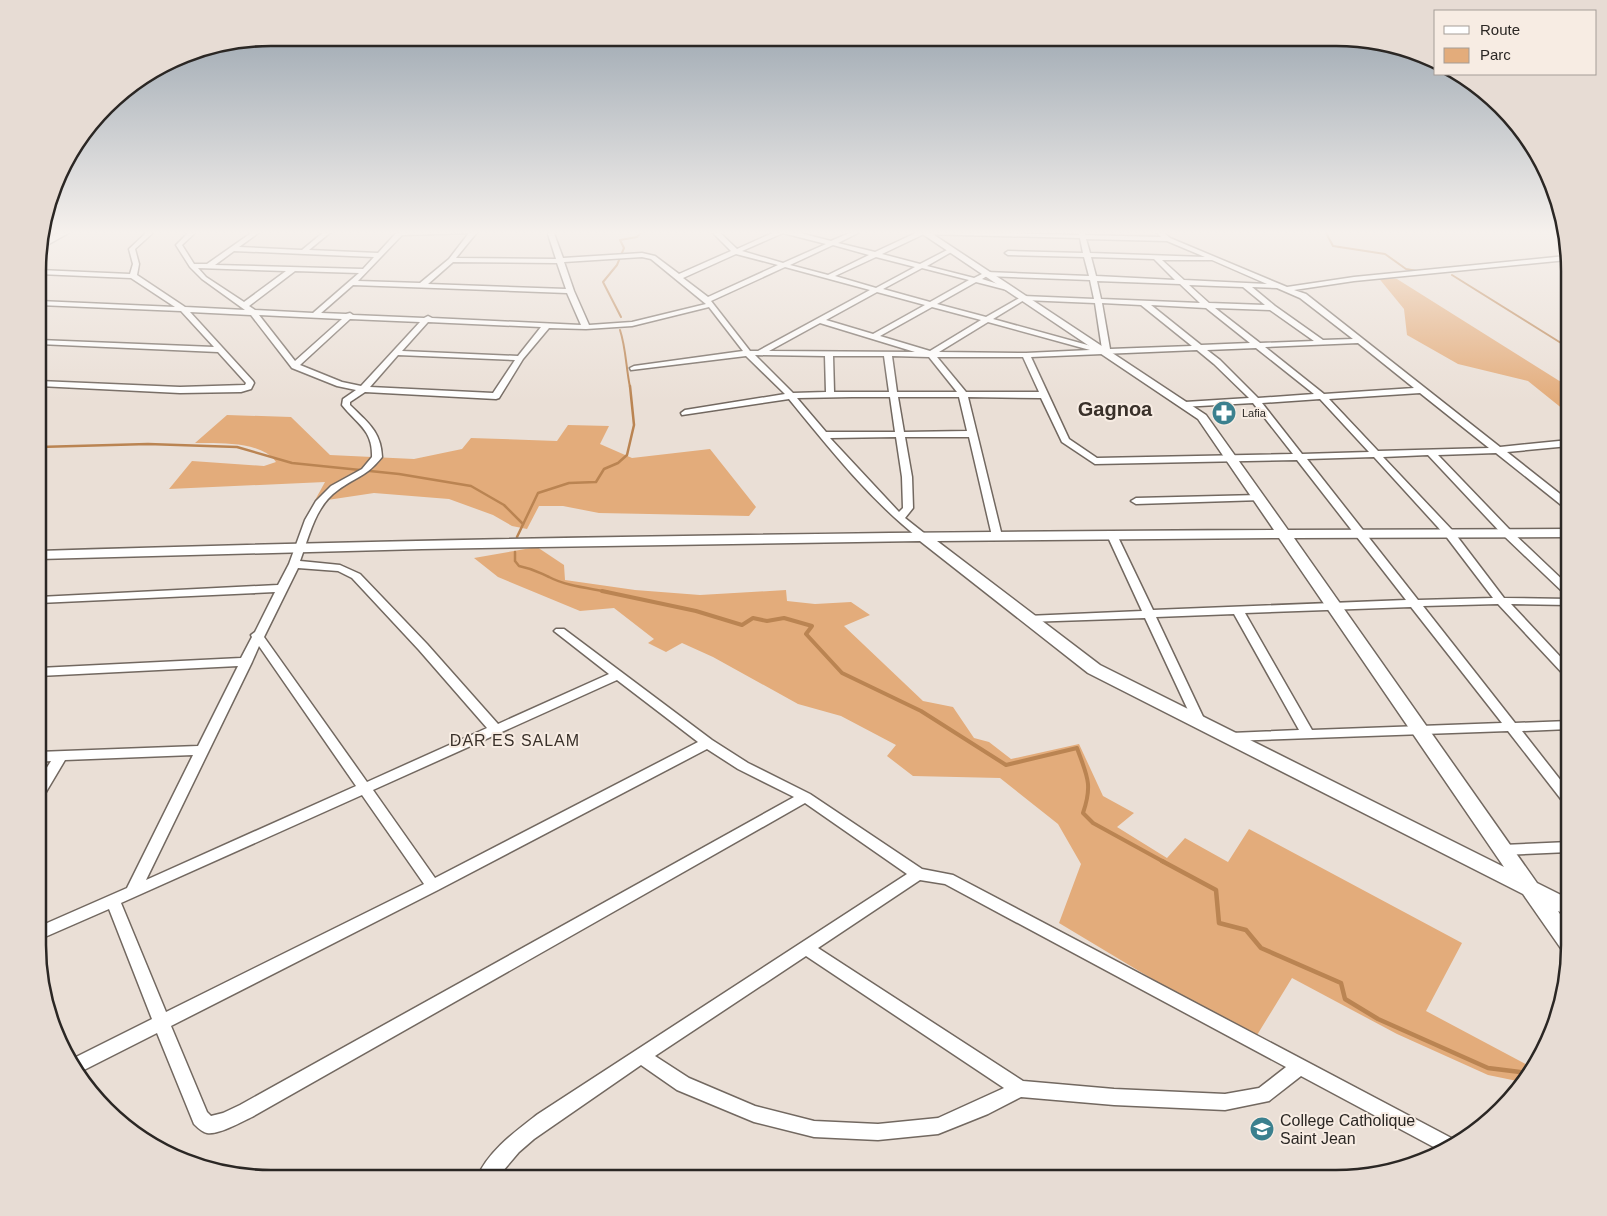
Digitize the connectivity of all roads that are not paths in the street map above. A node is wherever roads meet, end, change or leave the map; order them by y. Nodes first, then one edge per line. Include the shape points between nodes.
1 (151, 288) edge
2 (216, 288) edge
3 (272, 288) edge
4 (345, 288) edge
5 (473, 288) edge
6 (569, 288) edge
7 (691, 288) edge
8 (737, 288) edge
9 (865, 288) edge
10 (882, 288) edge
11 (960, 288) edge
12 (1007, 288) edge
13 (1095, 288) edge
14 (1189, 288) edge
15 (1248, 288) edge
16 (1289, 288) edge
17 (570, 291) junction
18 (876, 291) junction
19 (1023, 298) junction
20 (1098, 300) junction
21 (708, 302) junction
22 (1142, 302) junction
23 (46, 303) edge
24 (1207, 305) junction
25 (930, 306) junction
26 (1272, 308) junction
27 (183, 309) junction
28 (248, 309) junction
29 (316, 314) junction
30 (350, 315) junction
31 (428, 318) junction
32 (984, 320) junction
33 (820, 321) junction
34 (547, 325) junction
35 (586, 327) junction
36 (875, 336) junction
37 (1361, 340) junction
38 (46, 342) edge
39 (1322, 342) junction
40 (1258, 346) junction
41 (1200, 349) junction
42 (218, 350) junction
43 (1106, 352) junction
44 (396, 353) junction
45 (748, 353) junction
46 (759, 353) junction
47 (829, 353) junction
48 (886, 353) junction
49 (931, 354) junction
50 (1026, 355) junction
51 (520, 358) junction
52 (295, 366) junction
53 (634, 368) dead end
54 (46, 383) edge
55 (363, 389) junction
56 (1424, 390) junction
57 (894, 394) junction
58 (963, 394) junction
59 (830, 395) junction
60 (1044, 395) junction
61 (791, 396) junction
62 (1323, 397) junction
63 (1256, 401) junction
64 (1185, 406) junction
65 (685, 413) dead end
66 (900, 434) junction
67 (974, 434) junction
68 (822, 435) junction
69 (1561, 444) edge
70 (1501, 450) junction
71 (1431, 453) junction
72 (1377, 454) junction
73 (1299, 457) junction
74 (1231, 460) junction
75 (1259, 498) junction
76 (1561, 499) edge
77 (1136, 501) dead end
78 (899, 518) junction
79 (1561, 532) edge
80 (1449, 533) junction
81 (1507, 533) junction
82 (1282, 534) junction
83 (1362, 534) junction
84 (1112, 535) junction
85 (998, 536) junction
86 (924, 537) junction
87 (302, 546) junction
88 (46, 555) edge
89 (294, 564) junction
90 (1561, 584) edge
91 (282, 588) junction
92 (46, 600) edge
93 (1501, 601) junction
94 (1561, 602) edge
95 (1416, 603) junction
96 (1335, 607) junction
97 (1237, 610) junction
98 (1148, 612) junction
99 (1028, 619) junction
100 (560, 631) dead end
101 (257, 635) junction
102 (246, 662) junction
103 (1561, 665) edge
104 (46, 672) edge
105 (616, 676) junction
106 (1200, 724) junction
107 (1561, 725) edge
108 (1513, 727) junction
109 (1420, 729) junction
110 (495, 730) junction
111 (1307, 733) junction
112 (1231, 737) junction
113 (707, 743) junction
114 (202, 750) junction
115 (60, 756) junction
116 (46, 757) edge
117 (46, 780) edge
118 (366, 789) junction
119 (1561, 790) edge
120 (805, 797) junction
121 (1561, 847) edge
122 (1503, 850) junction
123 (918, 874) junction
124 (432, 886) junction
125 (1529, 886) junction
126 (132, 892) junction
127 (113, 901) junction
128 (1561, 904) edge
129 (46, 930) edge
130 (1561, 932) edge
131 (806, 948) junction
132 (161, 1023) junction
133 (641, 1056) junction
134 (80, 1064) edge
135 (1299, 1067) junction
136 (1020, 1089) junction
137 (1443, 1143) edge
138 (491, 1170) edge

1 - 27 street
2 - 28 street
3 - 28 street
4 - 29 street
5 - 17 street
6 - 17 street
7 - 21 street
8 - 21 street
9 - 18 street
10 - 18 street
11 - 25 street
12 - 19 street
13 - 20 street
14 - 24 street
15 - 26 street
16 - 37 street
17 - 35 street
18 - 25 street
18 - 33 street
19 - 20 street
19 - 32 street
19 - 43 street
20 - 22 street
20 - 43 street
21 - 35 street via 632,324
21 - 45 street
22 - 24 street
22 - 41 street
23 - 27 street
24 - 26 street
24 - 40 street
25 - 32 street
25 - 36 street
26 - 39 street
27 - 28 street
27 - 42 street
28 - 29 street
28 - 52 street
29 - 30 street
30 - 31 street
30 - 52 street
31 - 34 street
31 - 44 street
32 - 43 street
32 - 49 street
33 - 36 street
33 - 46 street
34 - 35 street
34 - 51 street
36 - 49 street
37 - 39 street
37 - 56 street
38 - 42 street
39 - 40 street
40 - 41 street
40 - 62 street
41 - 43 street
41 - 63 street via 1235,378
42 - 54 street via 250,383 248,387 180,390
43 - 50 street
43 - 64 street
44 - 51 street
44 - 55 street
45 - 46 street
45 - 53 street
45 - 61 street
46 - 47 street
47 - 48 street
47 - 59 street
48 - 49 street
48 - 57 street
49 - 50 street
49 - 58 street
50 - 60 street
51 - 55 street via 496,396
52 - 55 street via 340,384
55 - 87 street via 346,401 346,405 374,434 377,457 365,471 334,488 320,503 310,520
56 - 62 street
56 - 70 street
57 - 58 street
57 - 59 street
57 - 66 street
58 - 60 street
58 - 67 street
59 - 61 street
60 - 74 street via 1065,440 1095,461
61 - 65 street
61 - 68 street
62 - 63 street
62 - 72 street
63 - 64 street
63 - 73 street
64 - 74 street via 1202,417
66 - 67 street
66 - 68 street
66 - 78 street via 908,508
67 - 85 street
68 - 78 street
69 - 70 street
70 - 71 street
70 - 76 street
71 - 72 street
71 - 81 street
72 - 73 street
72 - 80 street
73 - 74 street
73 - 83 street
74 - 75 street
75 - 77 street
75 - 82 street
78 - 86 street
79 - 81 street
80 - 81 street
80 - 83 street
80 - 93 street
81 - 90 street
82 - 83 street
82 - 84 street
82 - 96 street
83 - 95 street
84 - 85 street
84 - 98 street
85 - 86 street
86 - 87 street
86 - 99 street
87 - 88 street
87 - 89 street
89 - 91 street
89 - 110 street via 340,568 356,576
91 - 92 street
91 - 101 street
93 - 94 street
93 - 95 street
93 - 103 street
95 - 96 street
95 - 108 street
96 - 97 street
96 - 109 street
97 - 98 street
97 - 111 street
98 - 99 street
98 - 106 street
99 - 106 street via 1094,669
100 - 105 street
101 - 102 street
101 - 118 street
102 - 104 street
102 - 114 street
105 - 110 street
105 - 113 street
106 - 112 street
107 - 108 street
108 - 109 street
108 - 119 street
109 - 111 street
109 - 122 street
110 - 118 street
111 - 112 street
112 - 125 street
113 - 120 street via 743,766
113 - 124 street
114 - 115 street
114 - 126 street
115 - 116 street
115 - 117 street
118 - 124 street
118 - 126 street
120 - 123 street
120 - 132 street via 225,1121 208,1124 200,1118
121 - 122 street
122 - 125 street
123 - 131 street
123 - 135 street via 948,879
124 - 132 street
125 - 128 street
125 - 130 street
126 - 127 street
127 - 129 street
127 - 132 street
131 - 133 street
131 - 136 street
132 - 134 street
133 - 136 street via 683,1084 754,1114 814,1129 878,1132 938,1126
133 - 138 street via 521,1138
135 - 136 street via 1263,1095 1225,1102
135 - 137 street

